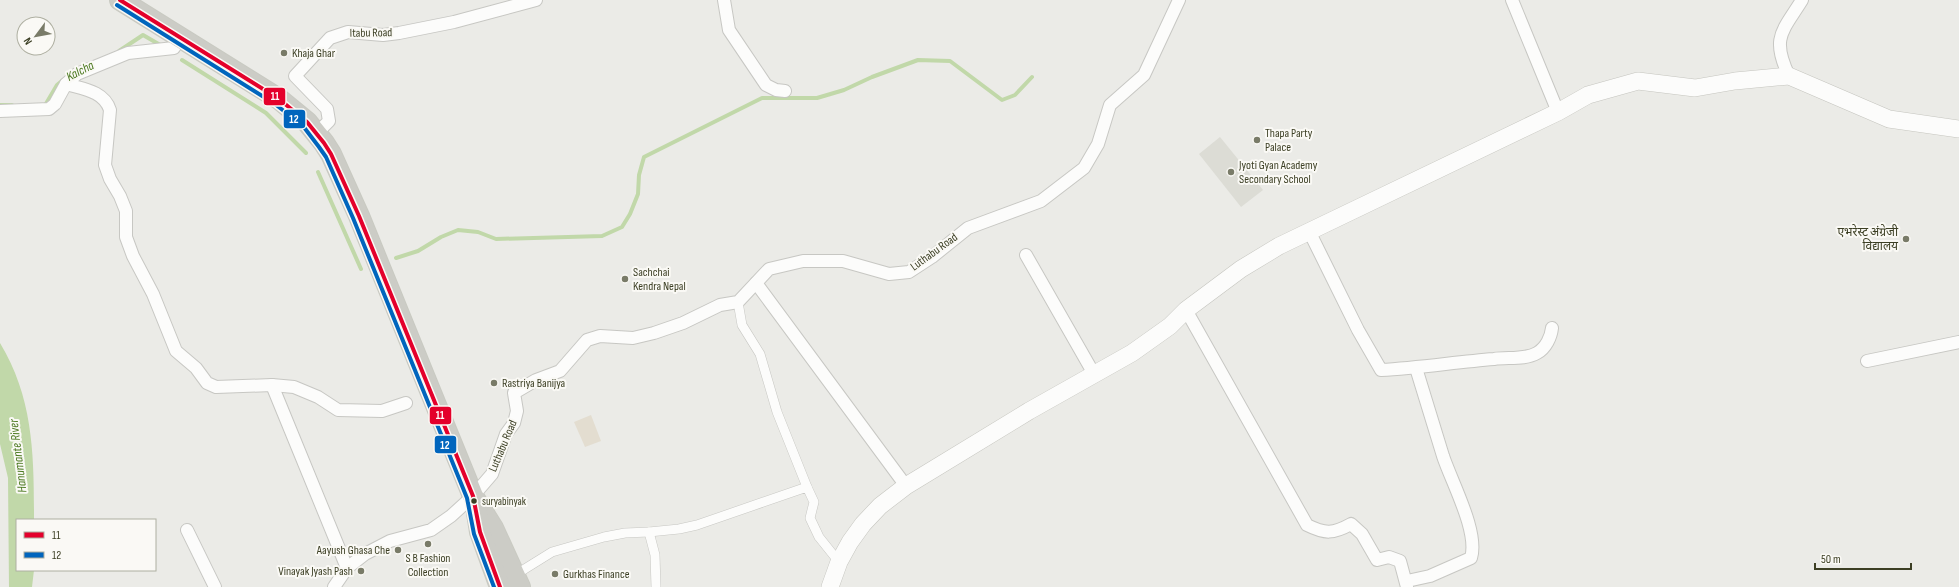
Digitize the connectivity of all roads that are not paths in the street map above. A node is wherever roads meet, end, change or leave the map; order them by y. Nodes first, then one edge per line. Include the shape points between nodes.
1 (120, 0) edge
2 (536, 0) edge
3 (724, 0) edge
4 (1179, 0) edge
5 (1512, 0) edge
6 (1802, 0) edge
7 (180, 37) junction
8 (1789, 76) junction
9 (66, 84) junction
10 (785, 91) dead end
11 (0, 111) edge
12 (1558, 112) junction
13 (1959, 129) edge
14 (317, 133) junction
15 (1309, 231) junction
16 (1026, 255) dead end
17 (756, 283) junction
18 (738, 302) junction
19 (1186, 310) junction
20 (1552, 328) dead end
21 (1959, 342) edge
22 (1867, 361) dead end
23 (1416, 368) junction
24 (1094, 374) junction
25 (272, 385) junction
26 (406, 403) dead end
27 (906, 486) junction
28 (807, 487) junction
29 (473, 496) junction
30 (187, 530) dead end
31 (649, 532) junction
32 (839, 562) junction
33 (347, 568) junction
34 (512, 583) edge
35 (1407, 584) edge
36 (216, 587) edge
37 (334, 587) edge
38 (656, 587) edge
39 (830, 587) edge

1 - 7 highway
2 - 14 street, Itabu Road via 454,22 399,33 382,35 348,32 330,38 295,76 327,109 329,121
3 - 10 street via 729,30 752,65 766,85
4 - 17 street, Luthabu Road via 1144,75 1110,105 1098,144 1084,168 1041,201 968,228 909,272 889,274 843,261 803,262 769,269
5 - 12 street
6 - 8 street via 1785,26 1779,42 1780,53
7 - 9 street via 174,48 128,53 77,74
7 - 14 highway via 279,99
8 - 12 main road via 1695,88 1638,81 1588,95
8 - 13 main road via 1890,119
9 - 11 street via 55,104 49,109
9 - 25 street via 101,95 108,103 110,110 105,165 126,211 126,237 133,256 151,288 176,351 196,368 207,383 216,387
12 - 15 main road
14 - 29 highway via 331,154 359,216
15 - 19 main road via 1242,269
15 - 23 street via 1358,330 1381,370
16 - 24 street
17 - 18 street, Luthabu Road
17 - 27 street
18 - 28 street via 742,325 760,354 777,412
18 - 29 street, Luthabu Road via 720,305 683,323 654,333 633,338 600,336 587,340 560,371 536,380 514,393 517,411 514,423 506,434 492,474
19 - 24 main road via 1170,326 1132,353
19 - 35 street via 1307,525 1321,532 1338,532 1351,524 1362,534 1377,560 1389,557 1400,561
20 - 23 street via 1546,346 1526,357 1494,358
21 - 22 street
23 - 35 street via 1470,530 1474,550 1472,558
24 - 27 main road via 1029,410
25 - 26 street via 294,387 318,397 338,410 382,411
25 - 33 street
27 - 32 main road via 880,506 863,524
28 - 31 street via 697,525
28 - 32 street via 814,502 810,518 819,537
29 - 33 street via 431,530 390,541 365,554
29 - 34 highway via 493,528
30 - 36 street
31 - 34 street via 604,537 552,552
31 - 38 street via 656,555
32 - 39 main road
33 - 37 street

